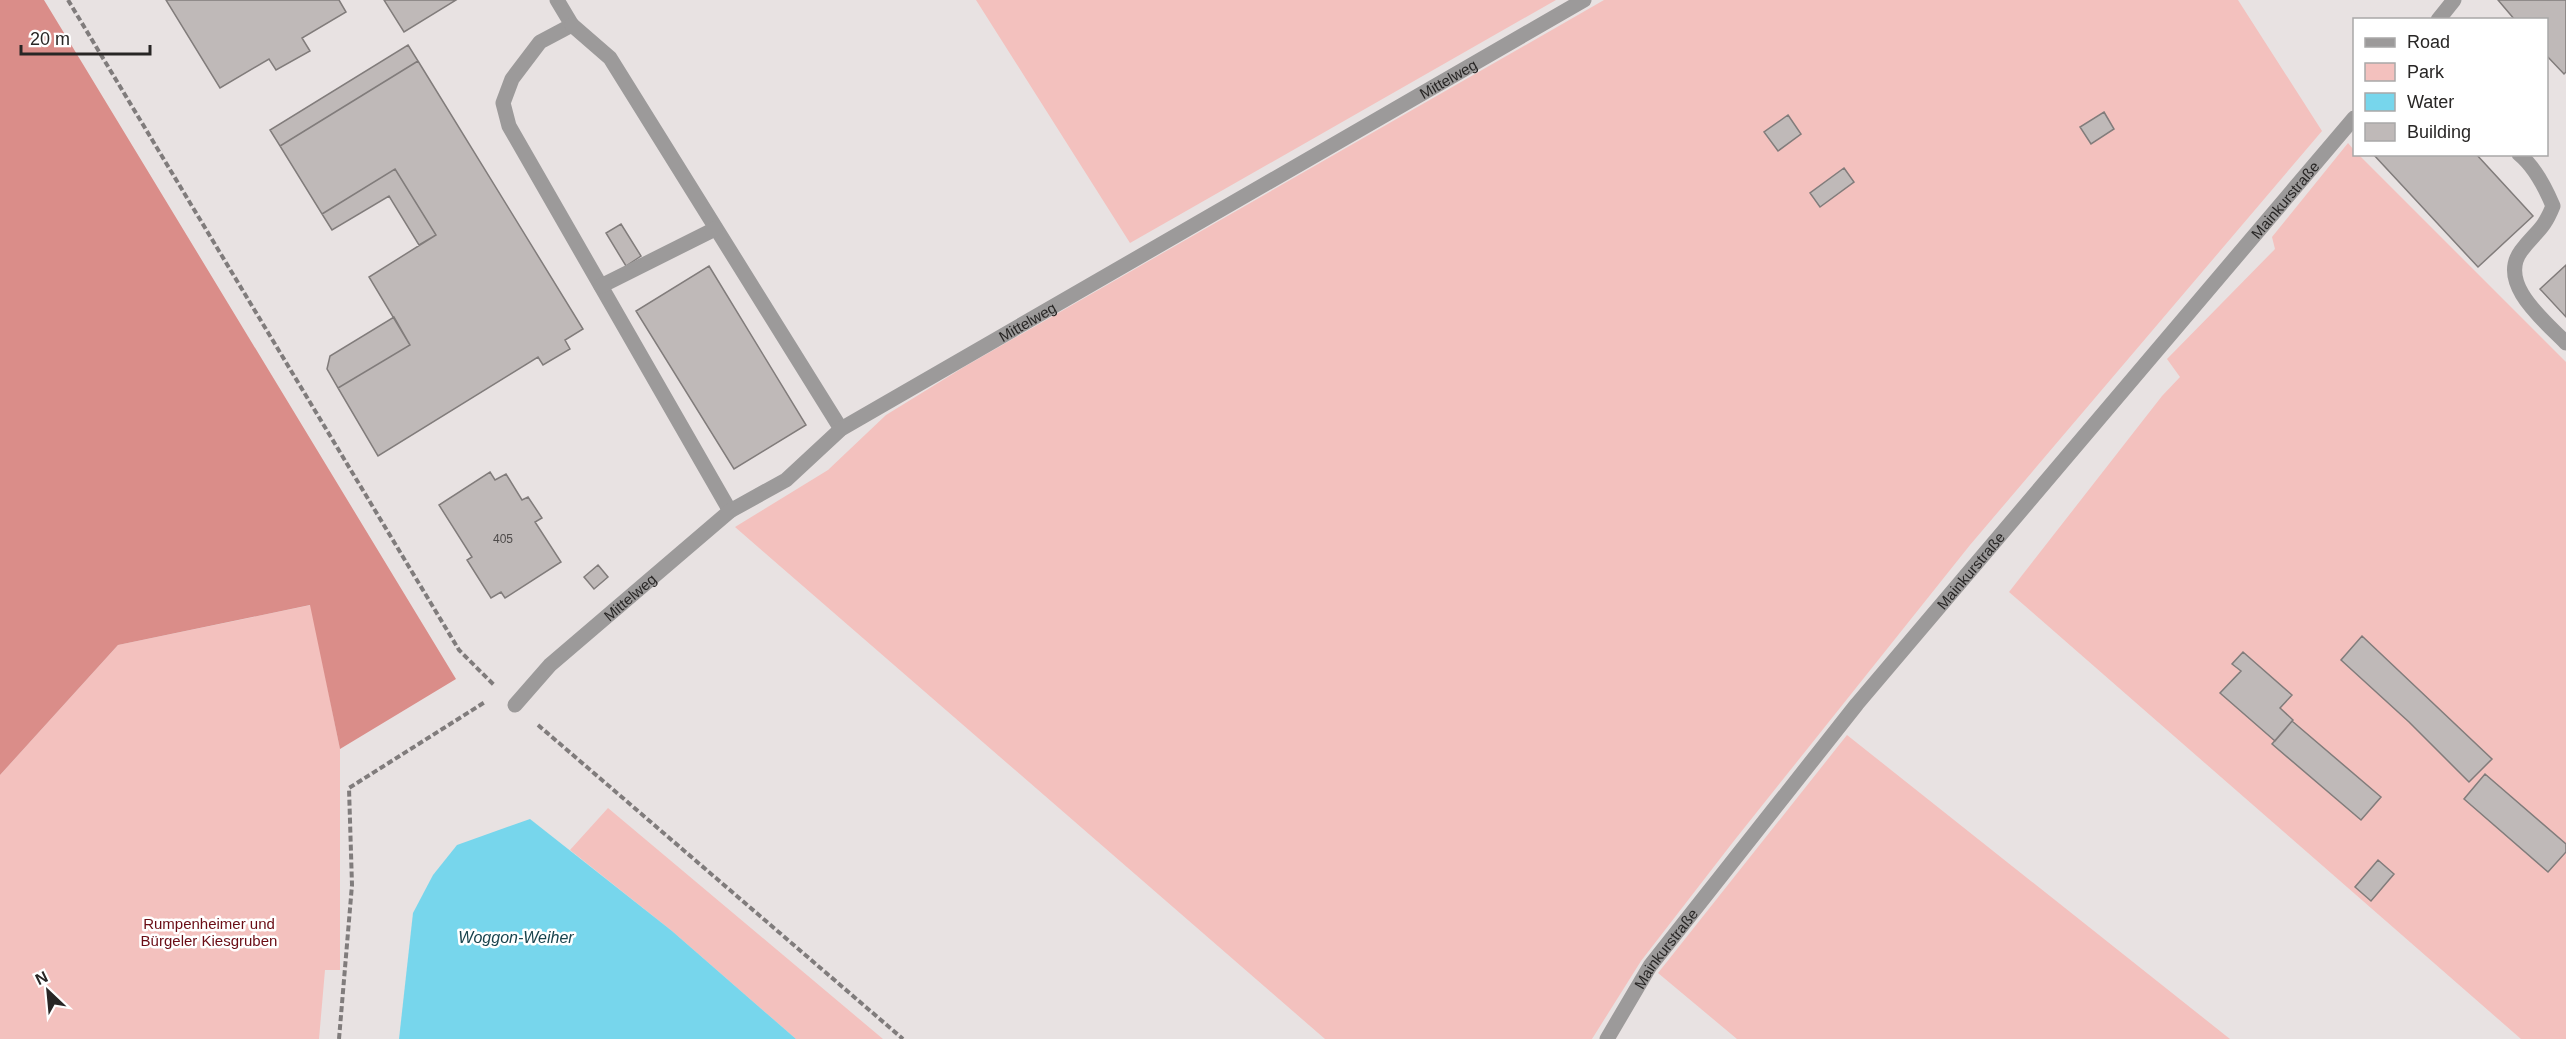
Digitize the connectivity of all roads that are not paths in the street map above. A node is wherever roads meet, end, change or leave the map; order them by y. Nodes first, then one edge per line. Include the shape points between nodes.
1 (557, 0) edge
2 (1584, 0) edge
3 (2454, 0) edge
4 (2440, 18) edge
5 (572, 25) junction
6 (2353, 120) edge
7 (2521, 156) edge
8 (715, 229) junction
9 (601, 286) junction
10 (2566, 342) edge
11 (841, 429) junction
12 (730, 511) junction
13 (515, 705) road end
14 (1607, 1039) edge

1 - 5 lane
2 - 11 lane, Mittelweg
3 - 4 lane
5 - 8 lane via 610,58
5 - 9 lane via 540,42 512,79 503,103 509,126
6 - 14 lane, Mainkurstraße via 1857,704 1650,966
7 - 10 lane via 2543,184 2553,206 2546,225 2520,252 2515,266 2517,284 2524,300
8 - 9 lane
8 - 11 lane
9 - 12 lane
11 - 12 lane, Mittelweg via 786,480
12 - 13 lane, Mittelweg via 549,665

